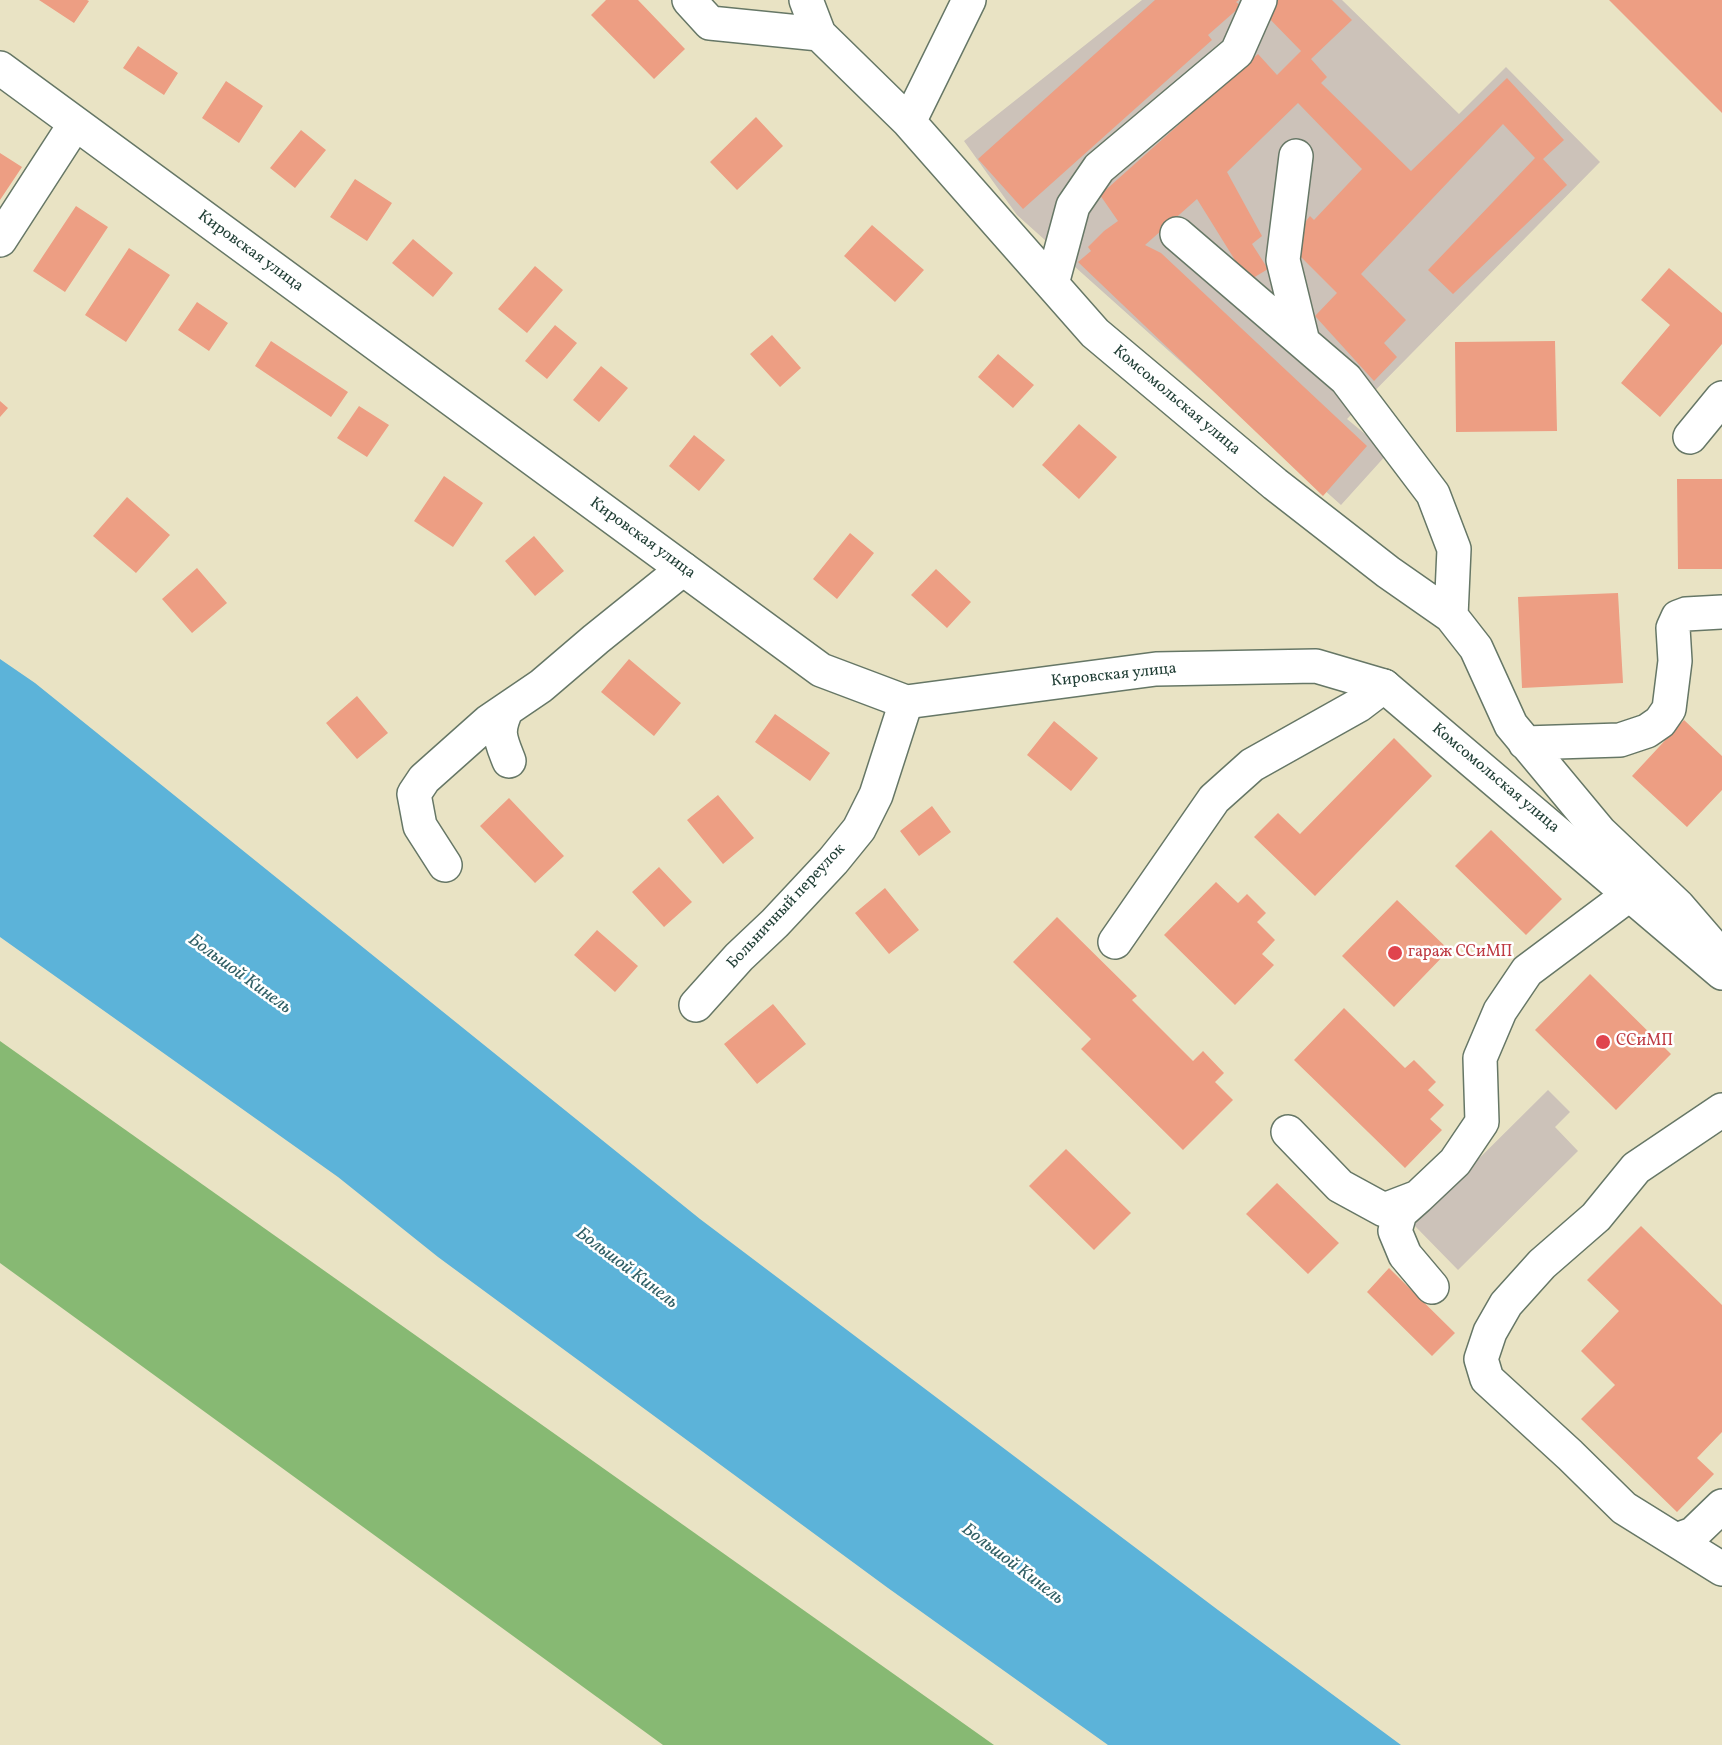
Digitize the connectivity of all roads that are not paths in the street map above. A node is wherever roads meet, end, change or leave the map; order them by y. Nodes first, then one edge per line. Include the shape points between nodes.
1 (688, 0) edge
2 (806, 0) edge
3 (969, 0) edge
4 (1260, 0) edge
5 (819, 34) junction
6 (0, 68) edge
7 (909, 122) junction
8 (75, 124) junction
9 (1296, 156) dead end
10 (1177, 234) dead end
11 (0, 240) edge
12 (1052, 284) junction
13 (1303, 342) junction
14 (1722, 398) edge
15 (1690, 437) dead end
16 (683, 569) junction
17 (1722, 612) edge
18 (1451, 616) junction
19 (1384, 686) junction
20 (906, 702) junction
21 (507, 709) junction
22 (1525, 743) junction
23 (509, 761) dead end
24 (1600, 832) junction
25 (445, 865) dead end
26 (1605, 873) junction
27 (1630, 894) junction
28 (1115, 942) dead end
29 (1722, 957) edge
30 (1722, 973) edge
31 (696, 1005) dead end
32 (1722, 1110) edge
33 (1288, 1132) dead end
34 (1418, 1197) junction
35 (1432, 1287) dead end
36 (1722, 1506) edge
37 (1676, 1540) junction
38 (1722, 1569) edge

1 - 5 main road via 710,23
2 - 5 main road
3 - 7 main road
4 - 12 main road via 1237,51 1099,168 1073,206
5 - 7 main road, Комсомольская улица
6 - 8 main road, Кировская улица
7 - 12 main road, Комсомольская улица
8 - 11 main road
8 - 16 main road, Кировская улица
9 - 13 main road via 1283,260
10 - 13 main road
12 - 18 main road, Комсомольская улица via 1095,333 1275,484
13 - 18 main road via 1346,379 1433,494 1454,549
14 - 15 main road
16 - 20 main road, Кировская улица via 820,670
16 - 21 main road via 541,686
17 - 22 main road via 1678,617 1673,628 1675,661 1669,709 1647,731 1620,740
18 - 22 main road, Комсомольская улица via 1476,648 1511,725
19 - 20 main road, Кировская улица via 1316,666 1156,669
19 - 26 main road, Комсомольская улица
19 - 28 main road via 1359,705 1252,765 1214,800
20 - 31 main road, Больничный переулок via 876,795 859,829
21 - 23 main road via 500,723 500,739
21 - 25 main road via 424,779 414,794 420,826
22 - 24 main road, Комсомольская улица
24 - 26 main road
24 - 29 main road, Комсомольская улица via 1678,906
26 - 27 main road, Комсомольская улица
27 - 30 main road, Комсомольская улица
27 - 34 main road via 1527,971 1500,1011 1480,1058 1482,1122 1455,1162
32 - 37 main road via 1636,1168 1596,1217 1542,1264 1506,1304 1481,1359 1487,1379 1624,1508
33 - 34 main road via 1340,1186 1384,1210
34 - 35 main road via 1400,1214 1395,1231 1405,1255
36 - 37 main road via 1693,1534
37 - 38 main road

